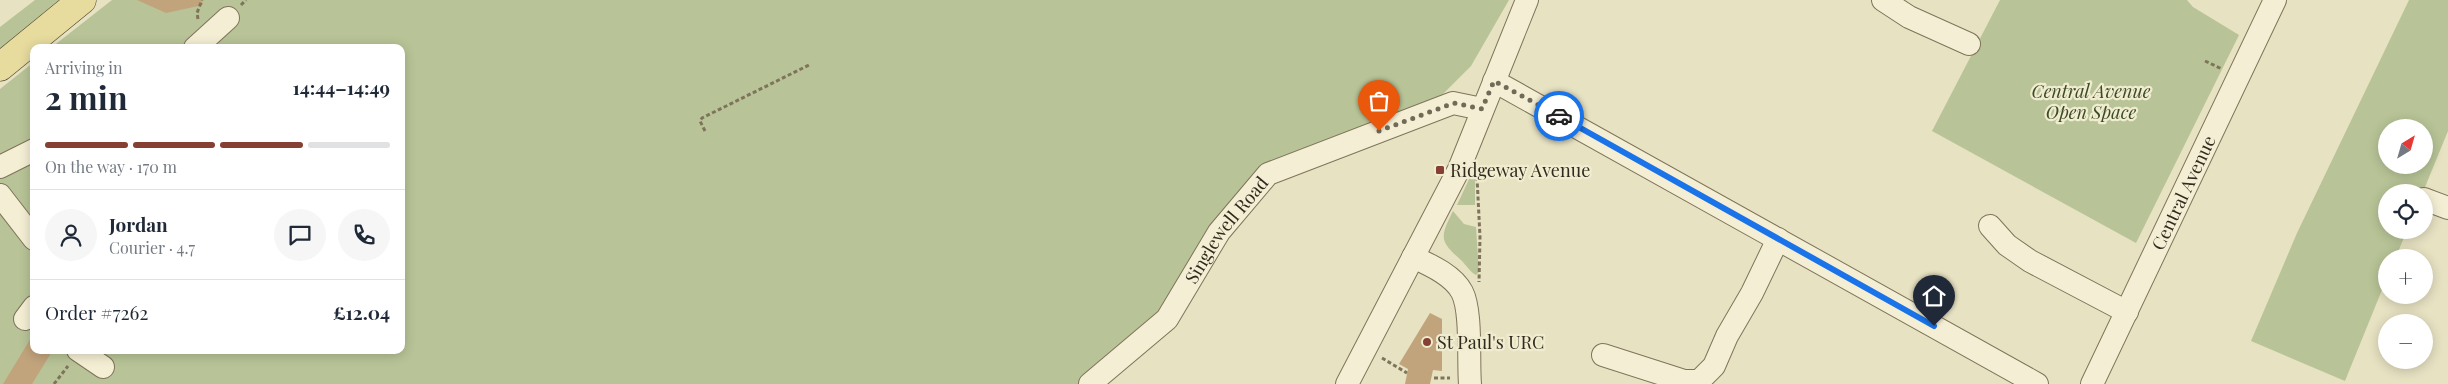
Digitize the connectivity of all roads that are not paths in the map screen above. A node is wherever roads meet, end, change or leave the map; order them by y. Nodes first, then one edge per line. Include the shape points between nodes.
1 (82, 0) edge
2 (1527, 0) edge
3 (1883, 0) edge
4 (2275, 0) edge
5 (228, 18) dead end
6 (200, 24) road end
7 (197, 44) edge
8 (198, 44) edge
9 (1969, 44) dead end
10 (0, 67) edge
11 (1494, 81) junction
12 (1482, 109) junction
13 (30, 152) edge
14 (0, 167) edge
15 (0, 195) edge
16 (2433, 202) edge
17 (2448, 208) edge
18 (1990, 226) dead end
19 (30, 235) edge
20 (1778, 239) junction
21 (1413, 257) junction
22 (2126, 312) junction
23 (84, 354) edge
24 (1603, 355) dead end
25 (103, 367) dead end
26 (1463, 381) edge
27 (1090, 384) edge
28 (1347, 384) edge
29 (2037, 384) edge
30 (2092, 384) edge

1 - 10 main road
2 - 11 street
3 - 9 street via 1909,17
4 - 22 street, Central Avenue via 2240,52
5 - 8 street
6 - 7 street via 201,38
11 - 12 street
11 - 20 street
12 - 21 street via 1458,169
12 - 27 street, Singlewell Road via 1454,103 1268,174 1219,232 1167,320
13 - 14 street
15 - 19 street
16 - 17 street
18 - 22 street via 2007,245 2030,261
20 - 24 street via 1714,366 1699,381 1684,381
20 - 29 street
21 - 26 street via 1444,274 1462,292 1468,328
21 - 28 street
22 - 30 street, Central Avenue
23 - 25 street

